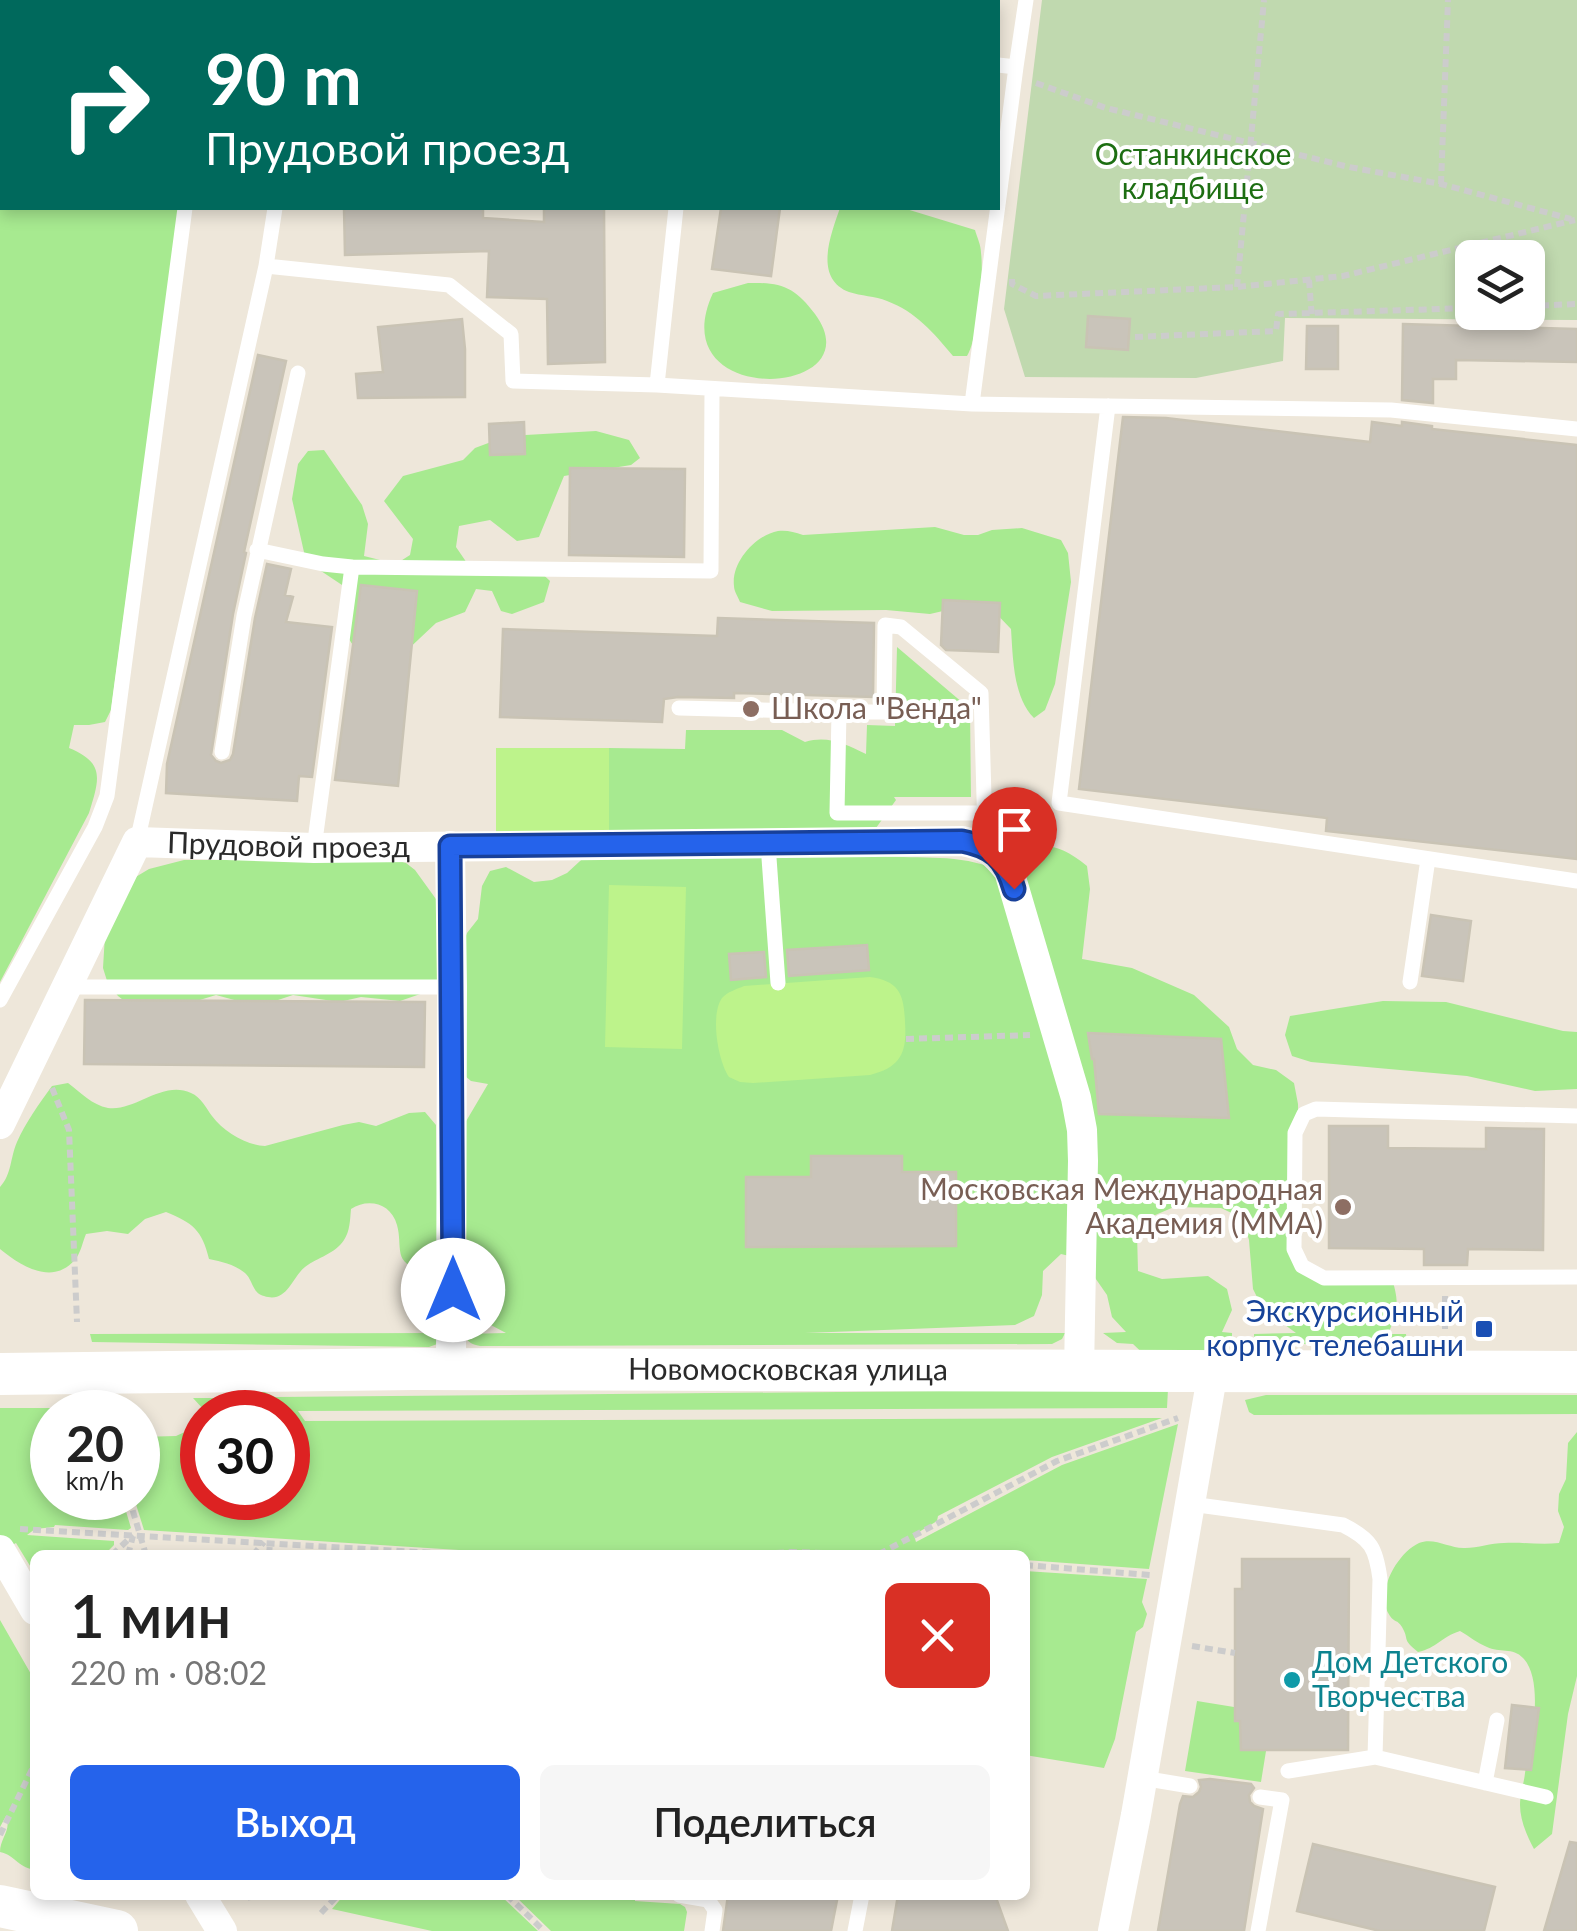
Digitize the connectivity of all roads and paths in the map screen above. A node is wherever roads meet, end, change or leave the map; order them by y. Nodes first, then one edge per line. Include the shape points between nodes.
1 (1026, 0) edge
2 (1264, 0) edge
3 (1448, 0) edge
4 (1000, 65) edge
5 (1016, 68) junction
6 (1036, 83) dead end
7 (1250, 142) junction
8 (1441, 184) junction
9 (1000, 190) edge
10 (185, 210) edge
11 (275, 210) edge
12 (676, 210) edge
13 (997, 210) edge
14 (1576, 220) edge
15 (266, 266) junction
16 (1309, 280) junction
17 (1012, 284) dead end
18 (1237, 287) junction
19 (1577, 304) edge
20 (1545, 305) edge
21 (1455, 309) edge
22 (1312, 316) junction
23 (1136, 337) dead end
24 (298, 373) dead end
25 (657, 386) junction
26 (712, 389) junction
27 (972, 404) junction
28 (1108, 406) junction
29 (1577, 429) edge
30 (257, 550) junction
31 (352, 568) junction
32 (679, 708) dead end
33 (839, 712) junction
34 (222, 752) dead end
35 (984, 814) junction
36 (137, 842) junction
37 (768, 844) junction
38 (450, 846) junction
39 (985, 846) junction
40 (314, 848) junction
41 (1428, 859) junction
42 (1577, 882) edge
43 (1410, 982) dead end
44 (778, 983) dead end
45 (452, 987) junction
46 (66, 988) junction
47 (0, 1000) edge
48 (1057, 1034) junction
49 (906, 1039) dead end
50 (36, 1050) junction
51 (1577, 1116) edge
52 (0, 1124) edge
53 (1577, 1276) edge
54 (77, 1322) dead end
55 (451, 1370) junction
56 (1079, 1371) junction
57 (1213, 1371) junction
58 (1577, 1372) edge
59 (0, 1374) edge
60 (1184, 1416) dead end
61 (1191, 1504) junction
62 (134, 1520) edge
63 (137, 1535) junction
64 (2, 1539) edge
65 (267, 1542) junction
66 (283, 1544) junction
67 (118, 1550) edge
68 (130, 1550) edge
69 (144, 1550) edge
70 (258, 1550) edge
71 (268, 1550) edge
72 (286, 1550) edge
73 (348, 1550) edge
74 (887, 1550) edge
75 (1030, 1565) edge
76 (1151, 1574) dead end
77 (30, 1599) edge
78 (1192, 1646) dead end
79 (1235, 1653) dead end
80 (1497, 1720) dead end
81 (1375, 1757) junction
82 (1288, 1772) dead end
83 (30, 1773) edge
84 (1142, 1778) junction
85 (1485, 1783) junction
86 (1190, 1786) dead end
87 (1260, 1797) dead end
88 (1546, 1797) dead end
89 (0, 1835) edge
90 (203, 1900) edge
91 (333, 1900) edge
92 (512, 1900) edge
93 (708, 1900) edge
94 (861, 1900) edge
95 (0, 1906) edge
96 (320, 1913) dead end
97 (44, 1923) edge
98 (117, 1931) edge
99 (222, 1931) edge
100 (544, 1931) edge
101 (712, 1931) edge
102 (855, 1931) edge
103 (1113, 1931) edge
104 (1258, 1931) edge

1 - 5 lane
2 - 7 path
3 - 8 path
4 - 5 lane
5 - 9 lane
6 - 7 path via 1106,108
7 - 8 path
7 - 18 path
8 - 14 path
10 - 47 lane via 107,796
11 - 15 lane
12 - 25 lane
13 - 27 lane
14 - 16 path
15 - 25 lane via 448,285 511,334 513,381
15 - 36 lane
16 - 18 path
16 - 22 path
17 - 18 path via 1036,296
19 - 20 path
21 - 22 path
22 - 23 path via 1278,314 1276,331
24 - 30 lane
25 - 26 lane
26 - 27 lane
26 - 31 lane via 710,571
27 - 28 lane
28 - 29 lane via 1391,410
28 - 41 lane via 1059,803
30 - 31 lane
30 - 34 lane
31 - 40 lane
32 - 33 lane
33 - 35 lane via 836,814
33 - 35 lane via 884,712 885,626 901,627 982,692
35 - 39 lane
36 - 40 street, Прудовой проезд
36 - 46 street, Прудовой проезд
37 - 38 street, Прудовой проезд
37 - 39 street, Прудовой проезд
37 - 44 lane
38 - 40 street, Прудовой проезд
38 - 45 street
39 - 48 street via 1009,871
41 - 42 lane
41 - 43 lane
45 - 46 lane
45 - 55 street
46 - 50 street, Прудовой проезд
48 - 49 path
48 - 56 street via 1082,1130
50 - 52 street, Прудовой проезд
50 - 54 path via 69,1130
51 - 53 lane via 1304,1114 1295,1133 1294,1249 1302,1266 1324,1278
55 - 56 main road, Новомосковская улица
55 - 59 main road, Новомосковская улица
56 - 57 main road, Новомосковская улица
57 - 58 main road, Новомосковская улица
57 - 61 street
60 - 74 path via 1057,1461
61 - 81 lane via 1342,1525 1363,1535 1376,1554 1380,1579
61 - 84 street
62 - 63 path
63 - 64 path
63 - 65 path
63 - 67 path
63 - 68 path
63 - 69 path
64 - 77 street
65 - 66 path
65 - 70 path
65 - 71 path
66 - 72 path
66 - 73 path
75 - 76 path
78 - 79 path
80 - 85 lane
81 - 82 lane
81 - 85 lane
83 - 89 path
84 - 86 lane
84 - 103 street
85 - 88 lane
87 - 104 lane via 1282,1800
90 - 99 street
91 - 96 path
92 - 100 path
93 - 101 lane via 715,1910
94 - 102 lane
95 - 97 main road
97 - 98 main road

